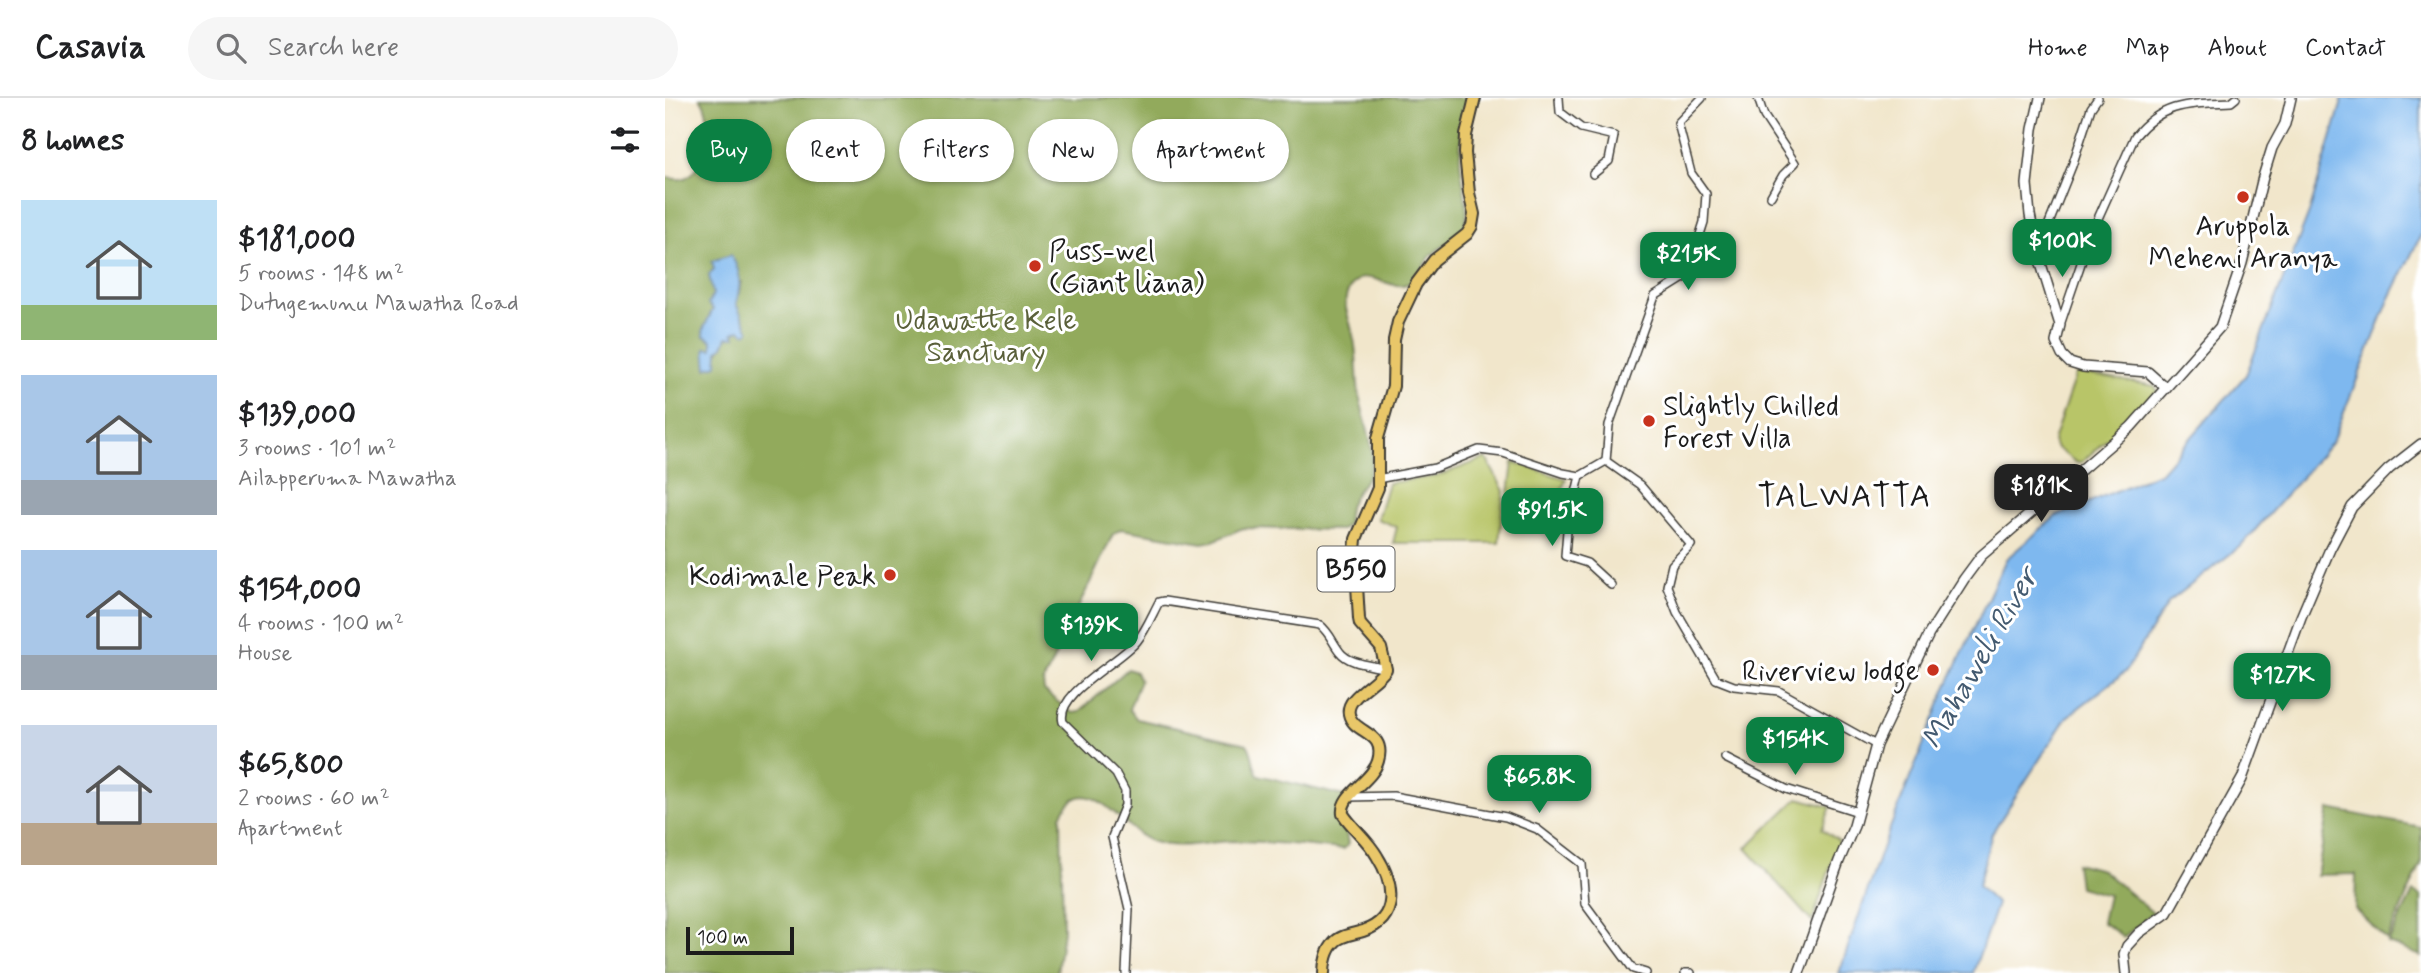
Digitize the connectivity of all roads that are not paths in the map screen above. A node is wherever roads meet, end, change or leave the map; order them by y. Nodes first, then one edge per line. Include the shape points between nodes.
1 (1475, 98) edge
2 (1559, 98) edge
3 (1702, 98) edge
4 (1758, 98) edge
5 (2041, 98) edge
6 (2098, 98) edge
7 (2236, 98) edge
8 (2291, 98) edge
9 (1593, 174) dead end
10 (1771, 196) dead end
11 (2037, 251) junction
12 (2060, 325) junction
13 (2167, 388) junction
14 (2421, 444) edge
15 (1606, 461) junction
16 (1580, 477) junction
17 (1377, 479) junction
18 (1611, 585) dead end
19 (1386, 669) junction
20 (1876, 745) junction
21 (1725, 758) dead end
22 (1348, 797) junction
23 (1858, 812) junction
24 (1126, 973) edge
25 (1324, 973) edge
26 (1646, 973) edge
27 (1685, 973) edge
28 (1691, 973) edge
29 (1799, 973) edge
30 (2126, 973) edge

1 - 17 main road, B550 via 1465,153 1473,220 1467,234 1428,268 1398,322 1393,386 1378,438
2 - 9 street via 1560,112 1581,128 1614,136 1609,161
3 - 15 street via 1678,123 1691,173 1706,194 1704,222 1687,276 1655,296 1609,425
4 - 10 street via 1764,116 1795,163
5 - 11 street via 2027,184
6 - 11 street
7 - 12 street via 2171,108 2146,123 2135,136 2091,234
8 - 13 street via 2220,327
11 - 12 street
12 - 13 street via 2056,342 2070,363 2148,372
13 - 20 street via 2131,427 1981,556 1929,634
14 - 30 street via 2352,507 2301,617 2242,779 2167,913 2127,946
15 - 16 street
15 - 20 street via 1640,485 1691,545 1672,565 1667,586 1716,679 1734,686 1779,691
16 - 17 street via 1479,450 1436,468
16 - 18 street via 1565,556 1587,563
17 - 19 main road, B550 via 1376,495 1355,551 1360,624 1381,648
19 - 22 main road via 1349,708 1353,721 1371,735 1380,750 1374,772
19 - 24 street via 1347,658 1320,625 1164,601 1159,602 1138,640 1074,692 1065,704 1063,722 1116,774 1125,791 1125,805 1112,837 1129,909
20 - 23 street
21 - 23 street via 1786,789
22 - 25 main road via 1343,814 1376,854 1386,872 1392,902 1375,925 1335,941
22 - 26 street via 1393,796 1506,817 1537,829 1582,864 1585,904 1633,969
23 - 29 street
27 - 28 street

